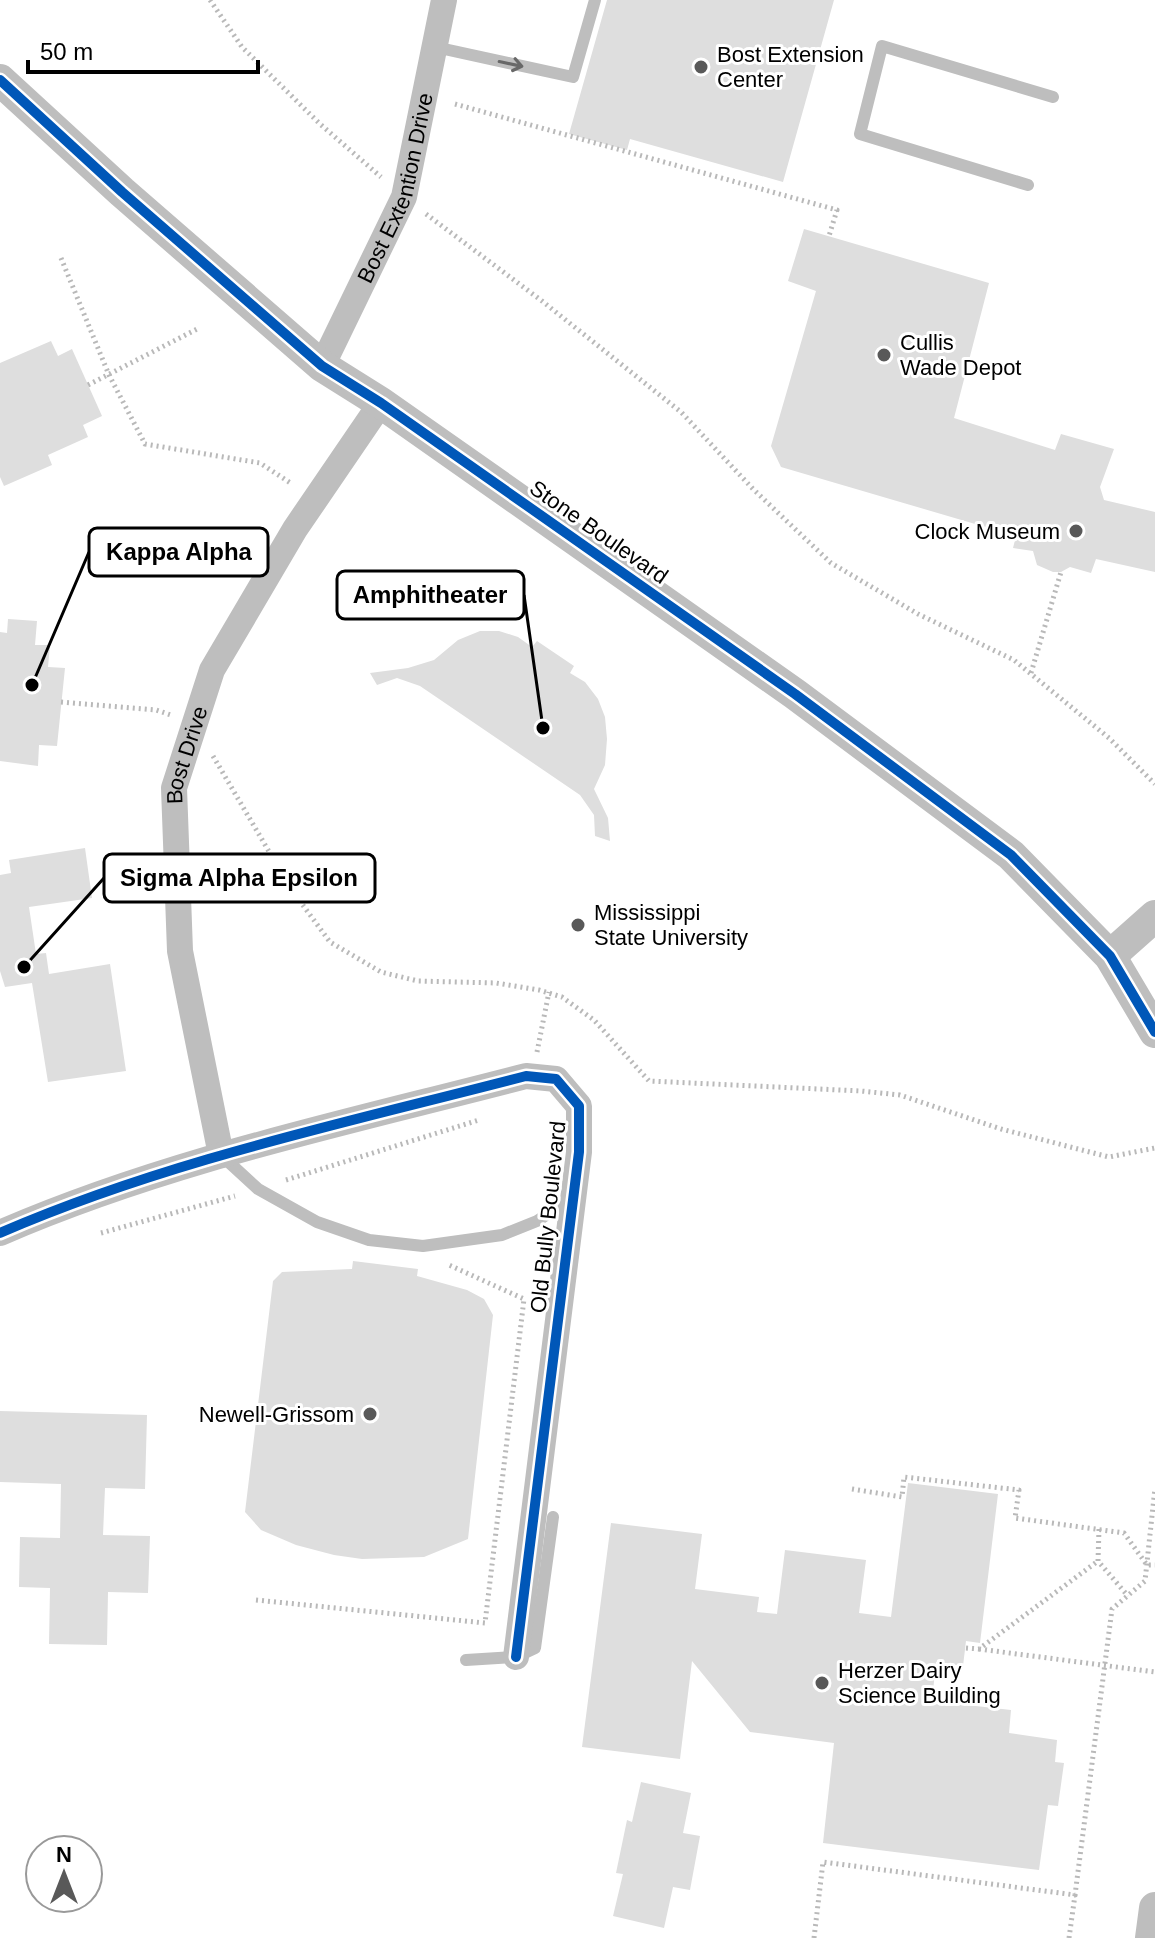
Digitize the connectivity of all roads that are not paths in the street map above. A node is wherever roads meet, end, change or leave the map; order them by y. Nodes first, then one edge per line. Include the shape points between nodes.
1 (444, 0) edge
2 (595, 0) edge
3 (435, 47) junction
4 (0, 80) edge
5 (1053, 97) dead end
6 (1028, 185) dead end
7 (322, 366) junction
8 (381, 403) junction
9 (1155, 916) edge
10 (1110, 956) junction
11 (1155, 1032) edge
12 (221, 1155) junction
13 (574, 1197) junction
14 (0, 1233) edge
15 (553, 1517) dead end
16 (516, 1657) junction
17 (466, 1660) dead end
18 (1155, 1908) edge
19 (1151, 1938) edge

1 - 3 street, Bost Extention Drive
3 -> 2 lane via 573,77
3 - 7 street, Bost Extention Drive via 404,197
4 - 7 street, Stone Boulevard
5 - 6 lane via 882,46 860,134
7 - 8 street, Stone Boulevard
8 - 10 street, Stone Boulevard via 795,694 1011,855
8 - 12 street, Bost Drive via 314,501 212,670 174,788 180,951
9 - 10 street
10 - 11 street, Stone Boulevard
12 - 13 lane via 258,1189 317,1222 369,1240 423,1246 502,1235
12 - 13 street, Old Bully Boulevard via 526,1076 556,1079 579,1106
12 - 14 street, Old Bully Boulevard via 58,1208
13 - 16 street, Old Bully Boulevard
15 - 16 lane via 535,1648
16 - 17 lane
18 - 19 street

